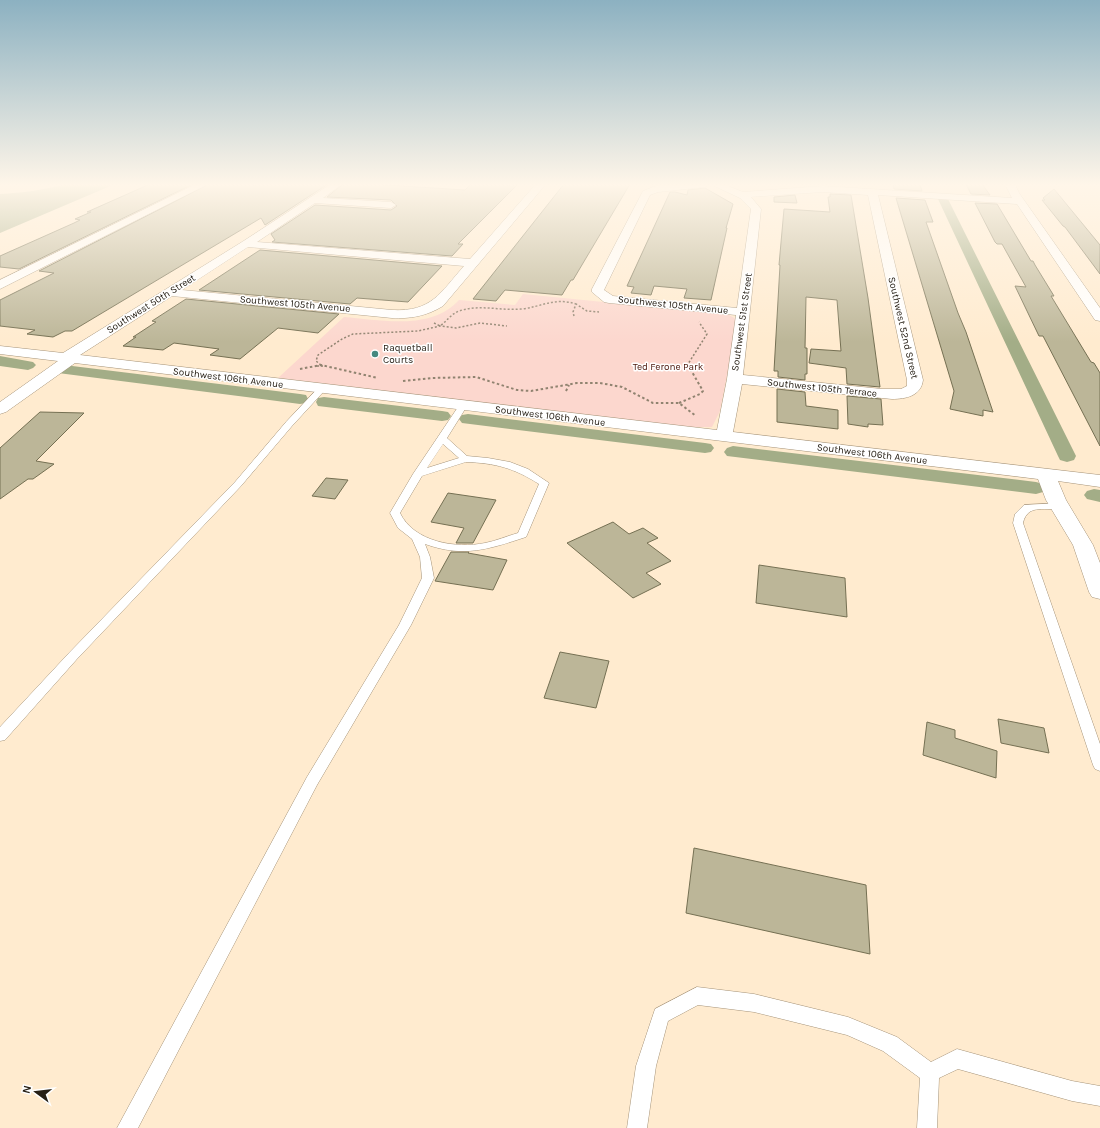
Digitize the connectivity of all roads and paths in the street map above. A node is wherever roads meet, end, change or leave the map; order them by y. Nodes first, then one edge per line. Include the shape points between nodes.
1 (97, 237) edge
2 (257, 237) edge
3 (496, 237) edge
4 (624, 237) edge
5 (753, 237) edge
6 (883, 237) edge
7 (1044, 237) edge
8 (246, 244) junction
9 (473, 263) junction
10 (0, 285) edge
11 (169, 292) junction
12 (576, 304) dead end
13 (743, 312) junction
14 (426, 316) junction
15 (1100, 317) edge
16 (440, 326) junction
17 (507, 326) dead end
18 (699, 348) dead end
19 (0, 350) edge
20 (66, 358) junction
21 (321, 365) junction
22 (299, 369) dead end
23 (378, 378) dead end
24 (735, 379) junction
25 (399, 380) dead end
26 (569, 385) junction
27 (322, 389) junction
28 (566, 391) dead end
29 (909, 392) joint
30 (2, 402) edge
31 (679, 403) junction
32 (463, 406) junction
33 (701, 420) dead end
34 (724, 437) junction
35 (442, 438) junction
36 (465, 459) junction
37 (418, 474) junction
38 (1046, 475) junction
39 (1100, 481) edge
40 (1060, 506) junction
41 (417, 537) junction
42 (1100, 592) edge
43 (0, 736) edge
44 (1100, 765) edge
45 (930, 1073) junction
46 (1100, 1096) edge
47 (127, 1128) edge
48 (637, 1128) edge
49 (927, 1128) edge

1 - 10 street
2 - 8 street, Southwest 50th Street
3 - 9 street
4 - 13 street, Southwest 105th Avenue via 598,289 604,297 622,301
5 - 13 street, Southwest 51st Street
6 - 29 street, Southwest 52nd Street via 916,380 916,385
7 - 15 street
8 - 9 street
8 - 11 street, Southwest 50th Street
9 - 14 street
11 - 14 street, Southwest 105th Avenue
11 - 20 street, Southwest 50th Street
12 - 16 path via 560,300 523,309 470,308 451,314
13 - 24 street, Southwest 51st Street
14 - 16 path
16 - 17 path via 456,328 490,323
16 - 21 path via 418,331 353,334 318,356 316,361
18 - 31 path via 688,364 703,391
19 - 20 street, Southwest 106th Avenue
20 - 27 street, Southwest 106th Avenue
20 - 30 street, Southwest 50th Street
21 - 22 path
21 - 23 path
24 - 29 street, Southwest 105th Terrace via 895,395
24 - 34 street, Southwest 51st Street
25 - 26 path via 476,377 517,390 531,391
26 - 28 path
26 - 31 path via 577,383 622,387 653,402
27 - 32 street, Southwest 106th Avenue
27 - 43 lane via 238,484
31 - 33 path
32 - 34 street, Southwest 106th Avenue
32 - 35 lane
34 - 38 street, Southwest 106th Avenue
35 - 36 lane
35 - 37 lane
36 - 37 lane
36 - 41 lane via 507,463 527,471 544,483 522,535 491,545 463,548 438,545
37 - 41 lane via 395,513 402,526
38 - 39 street, Southwest 106th Avenue
38 - 40 street
40 - 42 street via 1083,545
40 - 44 lane via 1028,507 1020,514 1018,523
41 - 47 lane via 426,557 428,578 409,618 312,781
45 - 46 lane via 957,1060
45 - 48 lane via 890,1044 848,1026 754,1002 697,996 660,1015 646,1066
45 - 49 lane

